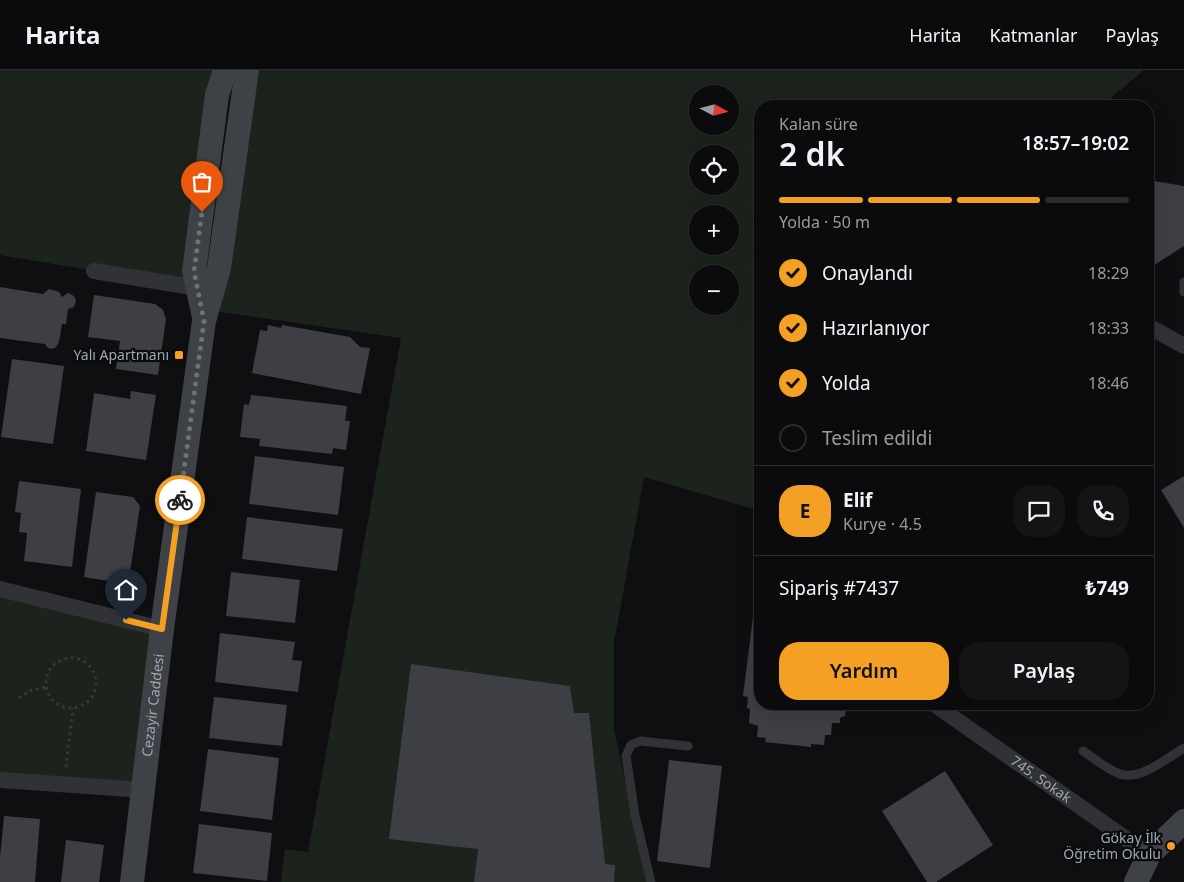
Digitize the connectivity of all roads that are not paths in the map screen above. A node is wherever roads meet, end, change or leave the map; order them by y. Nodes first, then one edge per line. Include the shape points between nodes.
1 (225, 70) edge
2 (247, 70) edge
3 (94, 271) dead end
4 (196, 279) junction
5 (1184, 282) edge
6 (1184, 292) edge
7 (204, 321) junction
8 (1154, 329) edge
9 (1184, 346) edge
10 (0, 588) edge
11 (162, 629) junction
12 (943, 710) edge
13 (688, 746) dead end
14 (1184, 748) edge
15 (1084, 751) dead end
16 (0, 780) edge
17 (144, 790) junction
18 (1184, 821) edge
19 (1149, 855) junction
20 (132, 882) edge
21 (651, 882) edge
22 (1136, 882) edge

1 - 4 main road, Cezayir Caddesi via 214,115
2 - 7 main road, Cezayir Caddesi via 219,268
3 - 4 street
4 - 7 main road, Cezayir Caddesi
5 - 6 lane
7 - 11 main road, Cezayir Caddesi
8 - 9 street
10 - 11 street
11 - 17 main road, Cezayir Caddesi
12 - 19 street, 745. Sokak
13 - 21 lane via 640,741 631,745 626,756 635,815
14 - 15 lane via 1140,774 1130,776 1119,774
16 - 17 street
17 - 20 main road, Cezayir Caddesi
18 - 19 main road
19 - 22 main road

